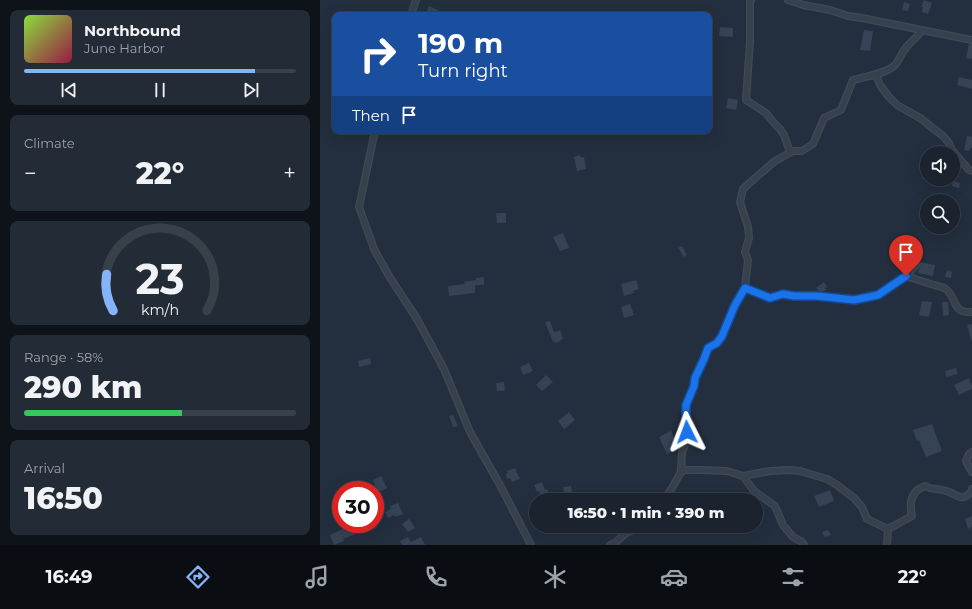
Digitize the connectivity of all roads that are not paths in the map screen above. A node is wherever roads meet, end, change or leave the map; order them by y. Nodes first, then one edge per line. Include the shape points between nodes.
1 (416, 0) edge
2 (751, 0) edge
3 (788, 0) edge
4 (413, 12) edge
5 (922, 30) junction
6 (972, 40) edge
7 (876, 74) junction
8 (374, 134) edge
9 (790, 152) junction
10 (972, 171) edge
11 (916, 265) dead end
12 (906, 276) junction
13 (745, 288) junction
14 (972, 312) edge
15 (972, 452) edge
16 (681, 472) junction
17 (972, 472) edge
18 (743, 476) junction
19 (972, 489) edge
20 (669, 493) edge
21 (888, 529) junction
22 (627, 533) edge
23 (530, 545) edge
24 (610, 545) edge
25 (804, 545) edge
26 (887, 545) edge

1 - 4 street
2 - 9 street via 746,100 766,112 784,135
3 - 5 street via 848,16
5 - 6 street
5 - 7 street via 900,54 894,66
7 - 9 street via 853,80 841,110 824,118 813,144 802,151
7 - 10 street via 888,96 943,136 952,150
8 - 23 street via 359,207 374,249 417,318 444,369 470,432
9 - 13 street via 775,161 743,190 740,202 749,238 744,252 748,260
11 - 12 street
12 - 13 street via 878,295 854,300 783,294 770,298
12 - 14 street via 945,288 959,310
13 - 16 street via 722,336 717,343 708,348 695,378 686,405 688,438 682,452
15 - 17 street via 966,461
16 - 18 street via 727,471
16 - 20 street
18 - 21 street via 788,470 827,479 854,498 862,507 867,519
18 - 25 street via 754,491 775,506 783,525 792,537
19 - 21 street via 967,496 960,498 946,490 930,489 925,486 919,488 911,499 912,516
21 - 26 street
22 - 24 street

